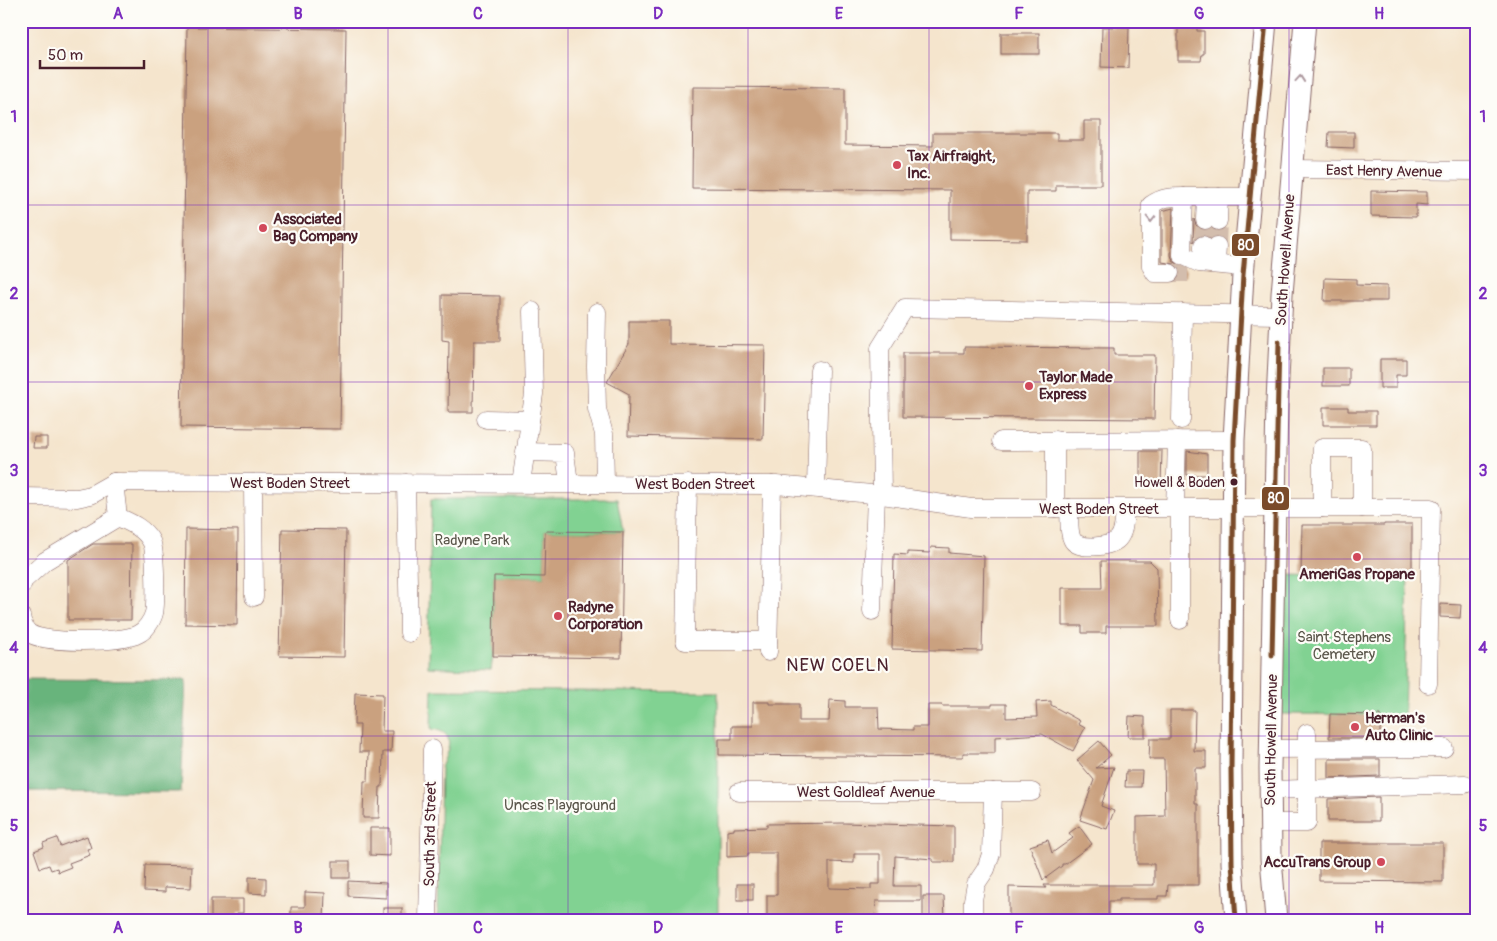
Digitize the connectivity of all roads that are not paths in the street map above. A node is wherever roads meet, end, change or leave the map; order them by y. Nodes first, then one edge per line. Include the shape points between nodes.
1 (1266, 21) edge
2 (1305, 21) edge
3 (1292, 169) junction
4 (1476, 171) edge
5 (1184, 198) junction
6 (1212, 198) junction
7 (1250, 198) junction
8 (1211, 220) tunnel mouth
9 (1210, 245) tunnel mouth
10 (1205, 266) junction
11 (1243, 266) junction
12 (1170, 273) tunnel mouth
13 (532, 311) dead end
14 (597, 312) dead end
15 (1183, 313) junction
16 (1240, 314) junction
17 (1281, 315) junction
18 (819, 370) dead end
19 (486, 420) dead end
20 (530, 420) junction
21 (1182, 420) dead end
22 (1055, 440) junction
23 (1177, 440) junction
24 (1234, 440) junction
25 (1001, 441) dead end
26 (525, 452) junction
27 (114, 482) junction
28 (521, 482) junction
29 (254, 483) junction
30 (406, 483) junction
31 (569, 484) junction
32 (605, 484) junction
33 (688, 484) junction
34 (772, 485) junction
35 (816, 488) junction
36 (879, 494) junction
37 (21, 497) edge
38 (1062, 508) junction
39 (1233, 508) junction
40 (1275, 508) junction
41 (1322, 508) junction
42 (1362, 508) junction
43 (1125, 509) junction
44 (1178, 509) junction
45 (118, 517) junction
46 (21, 587) edge
47 (254, 597) dead end
48 (872, 611) dead end
49 (21, 616) edge
50 (1180, 620) dead end
51 (409, 633) dead end
52 (1428, 684) dead end
53 (1307, 741) junction
54 (1271, 748) junction
55 (1444, 748) dead end
56 (432, 749) dead end
57 (1465, 784) dead end
58 (1307, 789) junction
59 (1270, 790) junction
60 (739, 792) dead end
61 (994, 792) junction
62 (1032, 792) dead end
63 (1271, 823) junction
64 (428, 920) edge
65 (973, 920) edge
66 (1236, 920) edge
67 (1276, 920) edge

1 - 7 main road
3 -> 2 main road, South Howell Avenue
3 - 4 street, East Henry Avenue
3 - 17 main road, South Howell Avenue
5 - 6 street
5 - 10 street via 1182,254
5 -> 12 street via 1169,197 1151,205 1151,266 1155,273
6 - 7 street
6 - 8 street
7 - 11 main road
9 - 10 street
10 - 11 street
11 - 16 main road
13 - 20 street via 534,394
14 - 32 street via 597,409 604,434
15 - 16 street
15 - 21 street
15 - 36 street via 906,308 880,348
16 - 17 street
16 - 24 main road
17 - 40 main road, South Howell Avenue
18 - 35 street
19 - 20 street
20 - 26 street
22 - 23 street
22 - 25 street
22 - 38 street
23 - 24 street
23 - 44 street
24 - 39 main road
26 - 28 street
26 - 31 street via 565,453
27 - 29 street, West Boden Street
27 - 37 street via 91,496
27 - 45 street
28 - 30 street, West Boden Street
28 - 31 street, West Boden Street
29 - 30 street, West Boden Street
29 - 47 street
30 - 51 street
31 - 32 street, West Boden Street
32 - 33 street, West Boden Street
33 - 34 street, West Boden Street
33 - 34 street via 685,641 768,647
34 - 35 street, West Boden Street
35 - 36 street, West Boden Street
36 - 38 street, West Boden Street via 971,508
36 - 48 street
38 - 43 street, West Boden Street
38 - 43 street via 1074,543 1097,547 1118,538 1123,529
39 - 40 street, West Boden Street
39 - 44 street, West Boden Street
39 - 66 main road via 1230,768
40 - 41 street, West Boden Street
40 - 54 main road, South Howell Avenue
41 - 42 street, West Boden Street
41 - 42 street via 1322,448 1362,448
42 - 52 street, West Boden Street via 1431,508
43 - 44 street, West Boden Street
44 - 50 street
45 - 46 street via 45,561 24,580
45 - 49 street via 140,528 152,542 155,556 154,613 148,626 127,638 66,641 28,633
53 - 54 street
53 - 55 street
53 - 58 street
54 - 59 main road, South Howell Avenue
56 - 64 street, South 3rd Street
57 - 58 street
58 - 59 street
58 - 63 street via 1307,823
59 - 63 main road, South Howell Avenue
60 - 61 street, West Goldleaf Avenue
61 - 62 street, West Goldleaf Avenue
61 - 65 street via 991,854 976,884
63 - 67 main road, South Howell Avenue

